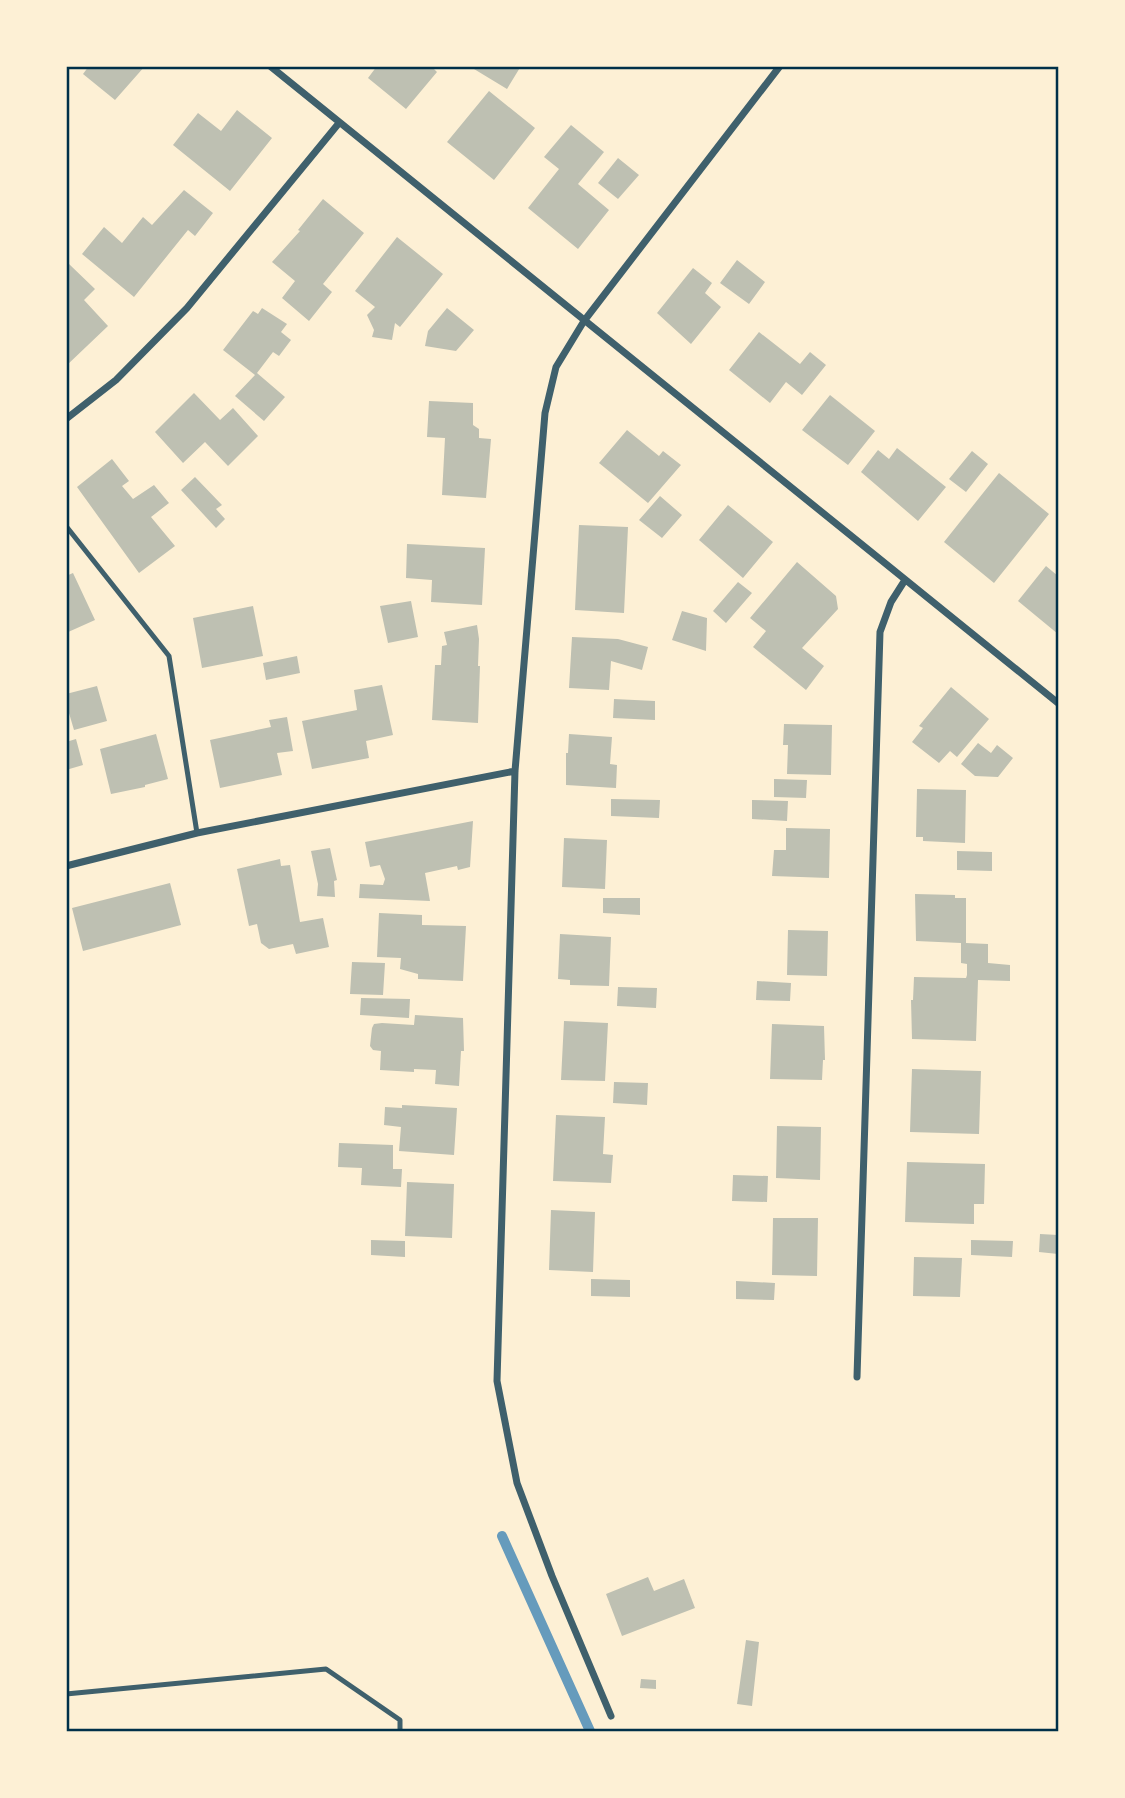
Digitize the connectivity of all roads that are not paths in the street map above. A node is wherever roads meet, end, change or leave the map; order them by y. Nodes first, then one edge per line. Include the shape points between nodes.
1 (270, 66) edge
2 (780, 66) edge
3 (339, 123) junction
4 (584, 321) junction
5 (66, 419) edge
6 (66, 526) edge
7 (905, 580) junction
8 (1059, 703) edge
9 (515, 771) junction
10 (197, 834) junction
11 (66, 866) edge
12 (857, 1377) dead end
13 (66, 1694) edge
14 (611, 1716) dead end
15 (400, 1731) edge

1 - 3 street
2 - 4 street
3 - 4 street
3 - 5 street via 187,308 116,380
4 - 7 street
4 - 9 street via 556,367 545,413
6 - 10 lane via 169,656
7 - 8 street
7 - 12 street via 880,632
9 - 10 street
9 - 14 street via 496,1381 517,1483
10 - 11 street
13 - 15 lane via 327,1669 400,1720

